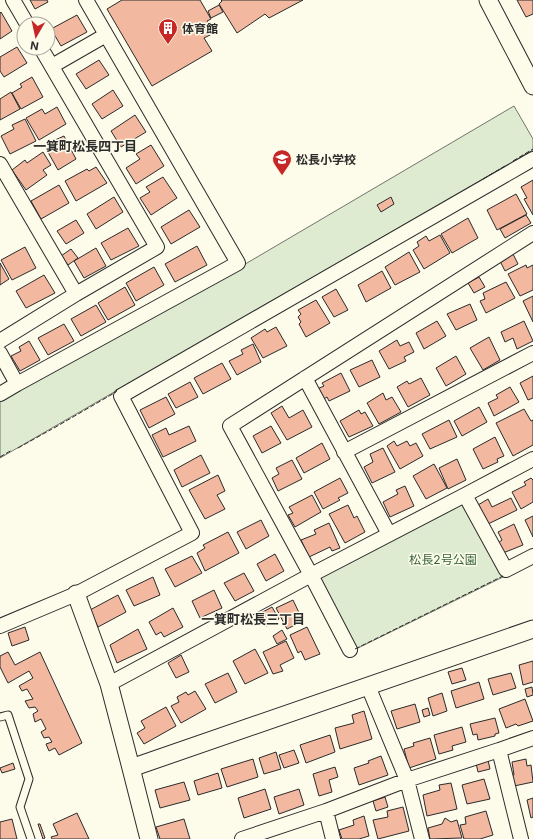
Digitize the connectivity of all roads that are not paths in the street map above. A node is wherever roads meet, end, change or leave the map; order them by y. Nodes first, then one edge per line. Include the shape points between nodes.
1 (13, 0) edge
2 (86, 0) edge
3 (488, 0) edge
4 (22, 16) edge
5 (106, 35) junction
6 (46, 56) edge
7 (52, 66) junction
8 (533, 86) edge
9 (533, 159) edge
10 (0, 164) edge
11 (533, 233) edge
12 (76, 294) junction
13 (0, 341) edge
14 (0, 353) edge
15 (533, 353) edge
16 (304, 378) junction
17 (18, 384) junction
18 (0, 394) edge
19 (344, 452) junction
20 (533, 459) edge
21 (464, 495) junction
22 (389, 534) junction
23 (533, 556) edge
24 (311, 575) junction
25 (76, 594) junction
26 (0, 626) edge
27 (533, 629) edge
28 (350, 650) dead end
29 (109, 684) junction
30 (368, 686) junction
31 (0, 717) edge
32 (533, 738) edge
33 (499, 750) junction
34 (131, 768) junction
35 (407, 780) junction
36 (326, 811) junction
37 (31, 839) edge
38 (149, 839) edge
39 (242, 839) edge
40 (333, 839) edge
41 (422, 839) edge
42 (521, 839) edge

1 - 4 street
2 - 5 street
3 - 8 street
5 - 7 street
5 - 17 street via 238,263
6 - 7 street
7 - 12 street via 157,247
9 - 25 street via 121,396 192,533
10 - 12 street
11 - 16 street
12 - 13 street
14 - 17 street
15 - 19 street
16 - 19 street
16 - 24 street via 230,426
17 - 18 street
19 - 22 street
20 - 21 street
21 - 22 street
21 - 23 street via 506,570
22 - 24 street
24 - 28 street
24 - 29 street
25 - 26 street
25 - 29 street
27 - 30 street
29 - 34 street
30 - 34 street
30 - 35 street
31 - 37 lane via 8,715 29,779 20,807
32 - 33 street
33 - 35 street
33 - 42 street
34 - 38 street
35 - 36 street
35 - 41 street
36 - 39 street
36 - 40 street

